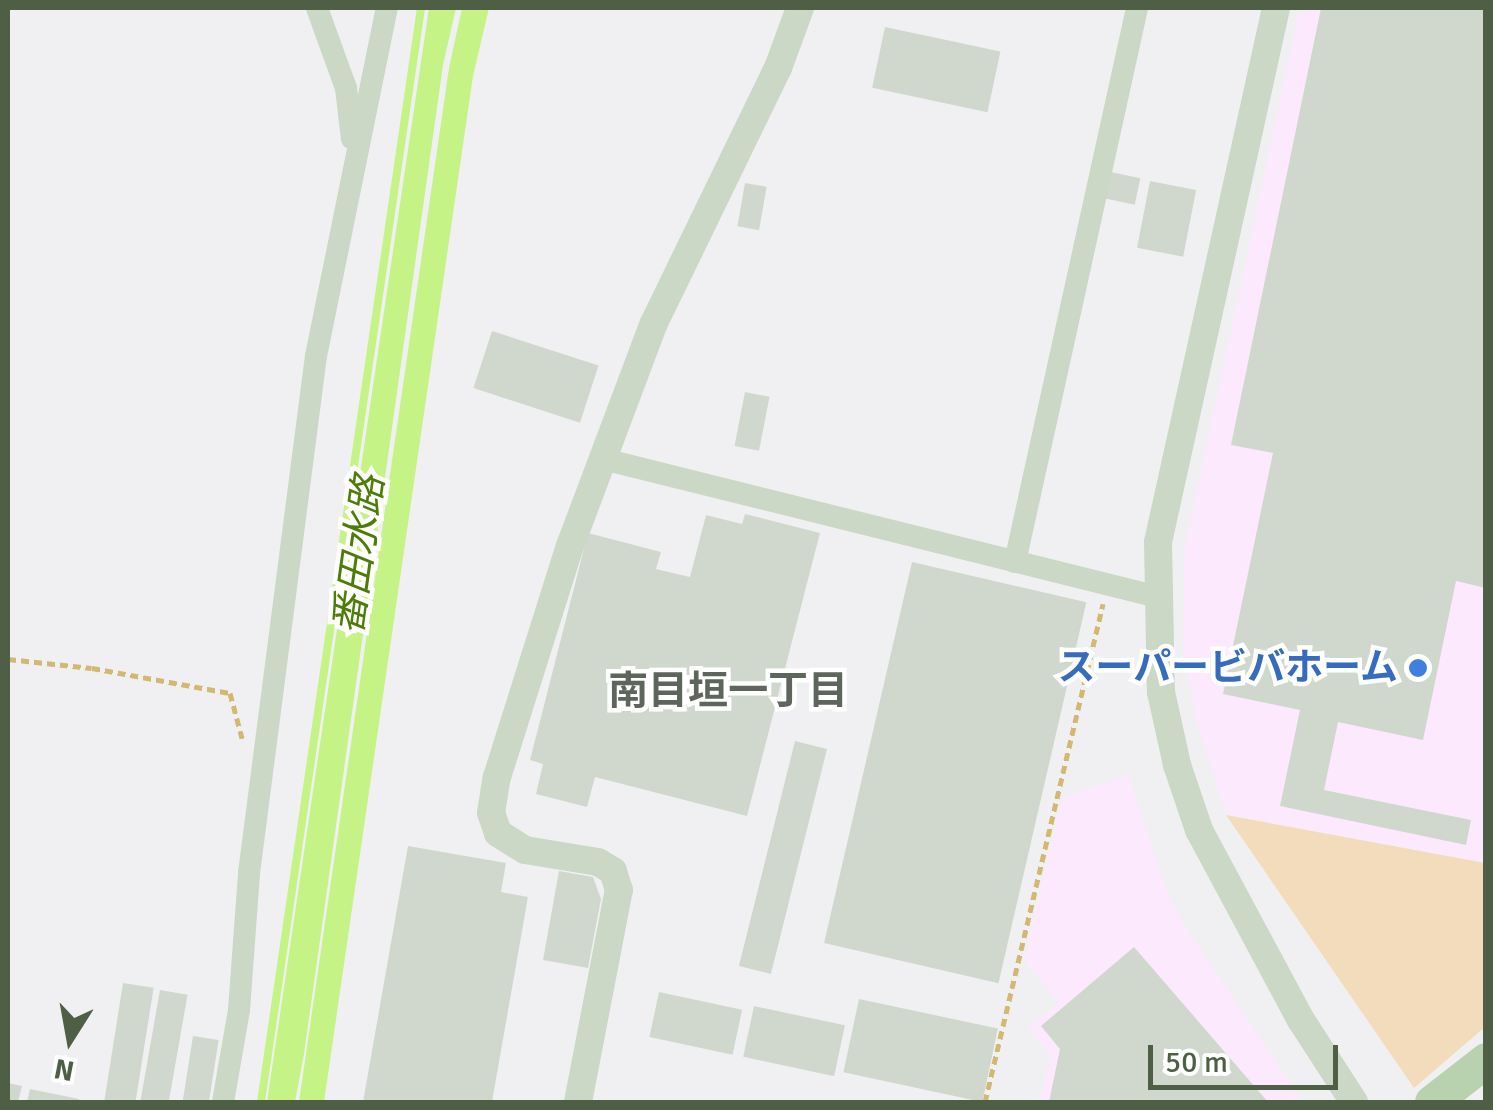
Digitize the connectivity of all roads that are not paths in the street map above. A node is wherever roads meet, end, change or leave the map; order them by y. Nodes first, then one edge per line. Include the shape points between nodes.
1 (317, 8) edge
2 (387, 8) edge
3 (800, 8) edge
4 (1137, 8) edge
5 (1276, 8) edge
6 (354, 158) junction
7 (602, 459) junction
8 (1015, 562) junction
9 (1158, 597) junction
10 (1486, 1060) edge
11 (222, 1102) edge
12 (578, 1102) edge
13 (1354, 1102) edge
14 (1432, 1102) edge

1 - 6 street via 346,88
2 - 6 street
3 - 7 street via 778,68 654,322
4 - 8 street
5 - 9 street via 1158,542
6 - 11 street via 303,444 249,874 239,1010
7 - 8 street
7 - 12 street via 491,813 498,833 525,850 598,862 613,871 619,890
8 - 9 street
9 - 13 street via 1162,692 1199,830 1301,1020
10 - 14 main road

